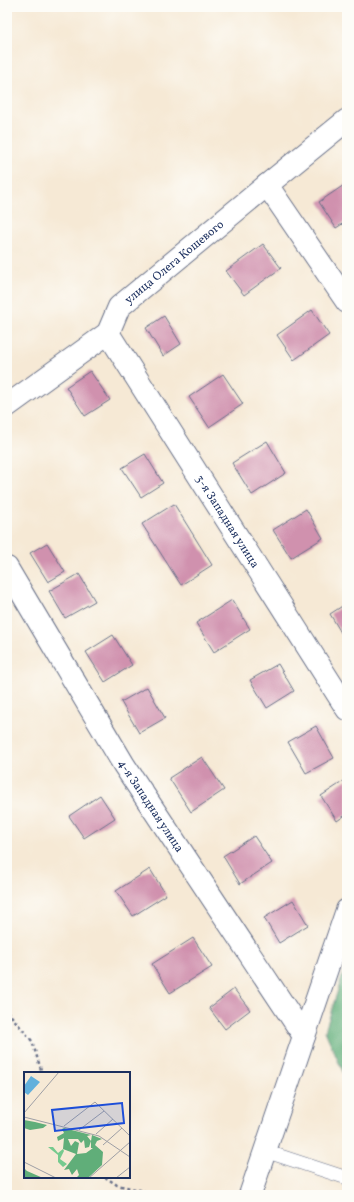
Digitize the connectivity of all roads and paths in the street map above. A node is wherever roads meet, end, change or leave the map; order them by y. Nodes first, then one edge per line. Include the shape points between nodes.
1 (347, 120) edge
2 (267, 185) junction
3 (347, 302) edge
4 (108, 333) junction
5 (7, 406) edge
6 (7, 568) edge
7 (347, 709) edge
8 (347, 910) edge
9 (7, 1011) edge
10 (304, 1036) junction
11 (42, 1072) edge
12 (265, 1151) junction
13 (106, 1178) edge
14 (347, 1178) edge
15 (162, 1195) edge
16 (250, 1195) edge

1 - 2 street, улица Олега Кошевого
2 - 3 street
2 - 4 street, улица Олега Кошевого via 119,308
4 - 5 street
4 - 7 street, 3-я Западная улица
6 - 10 street, 4-я Западная улица via 124,765
8 - 10 street
9 - 11 path via 32,1041
10 - 12 street
12 - 14 lane
12 - 16 street
13 - 15 path via 117,1185

